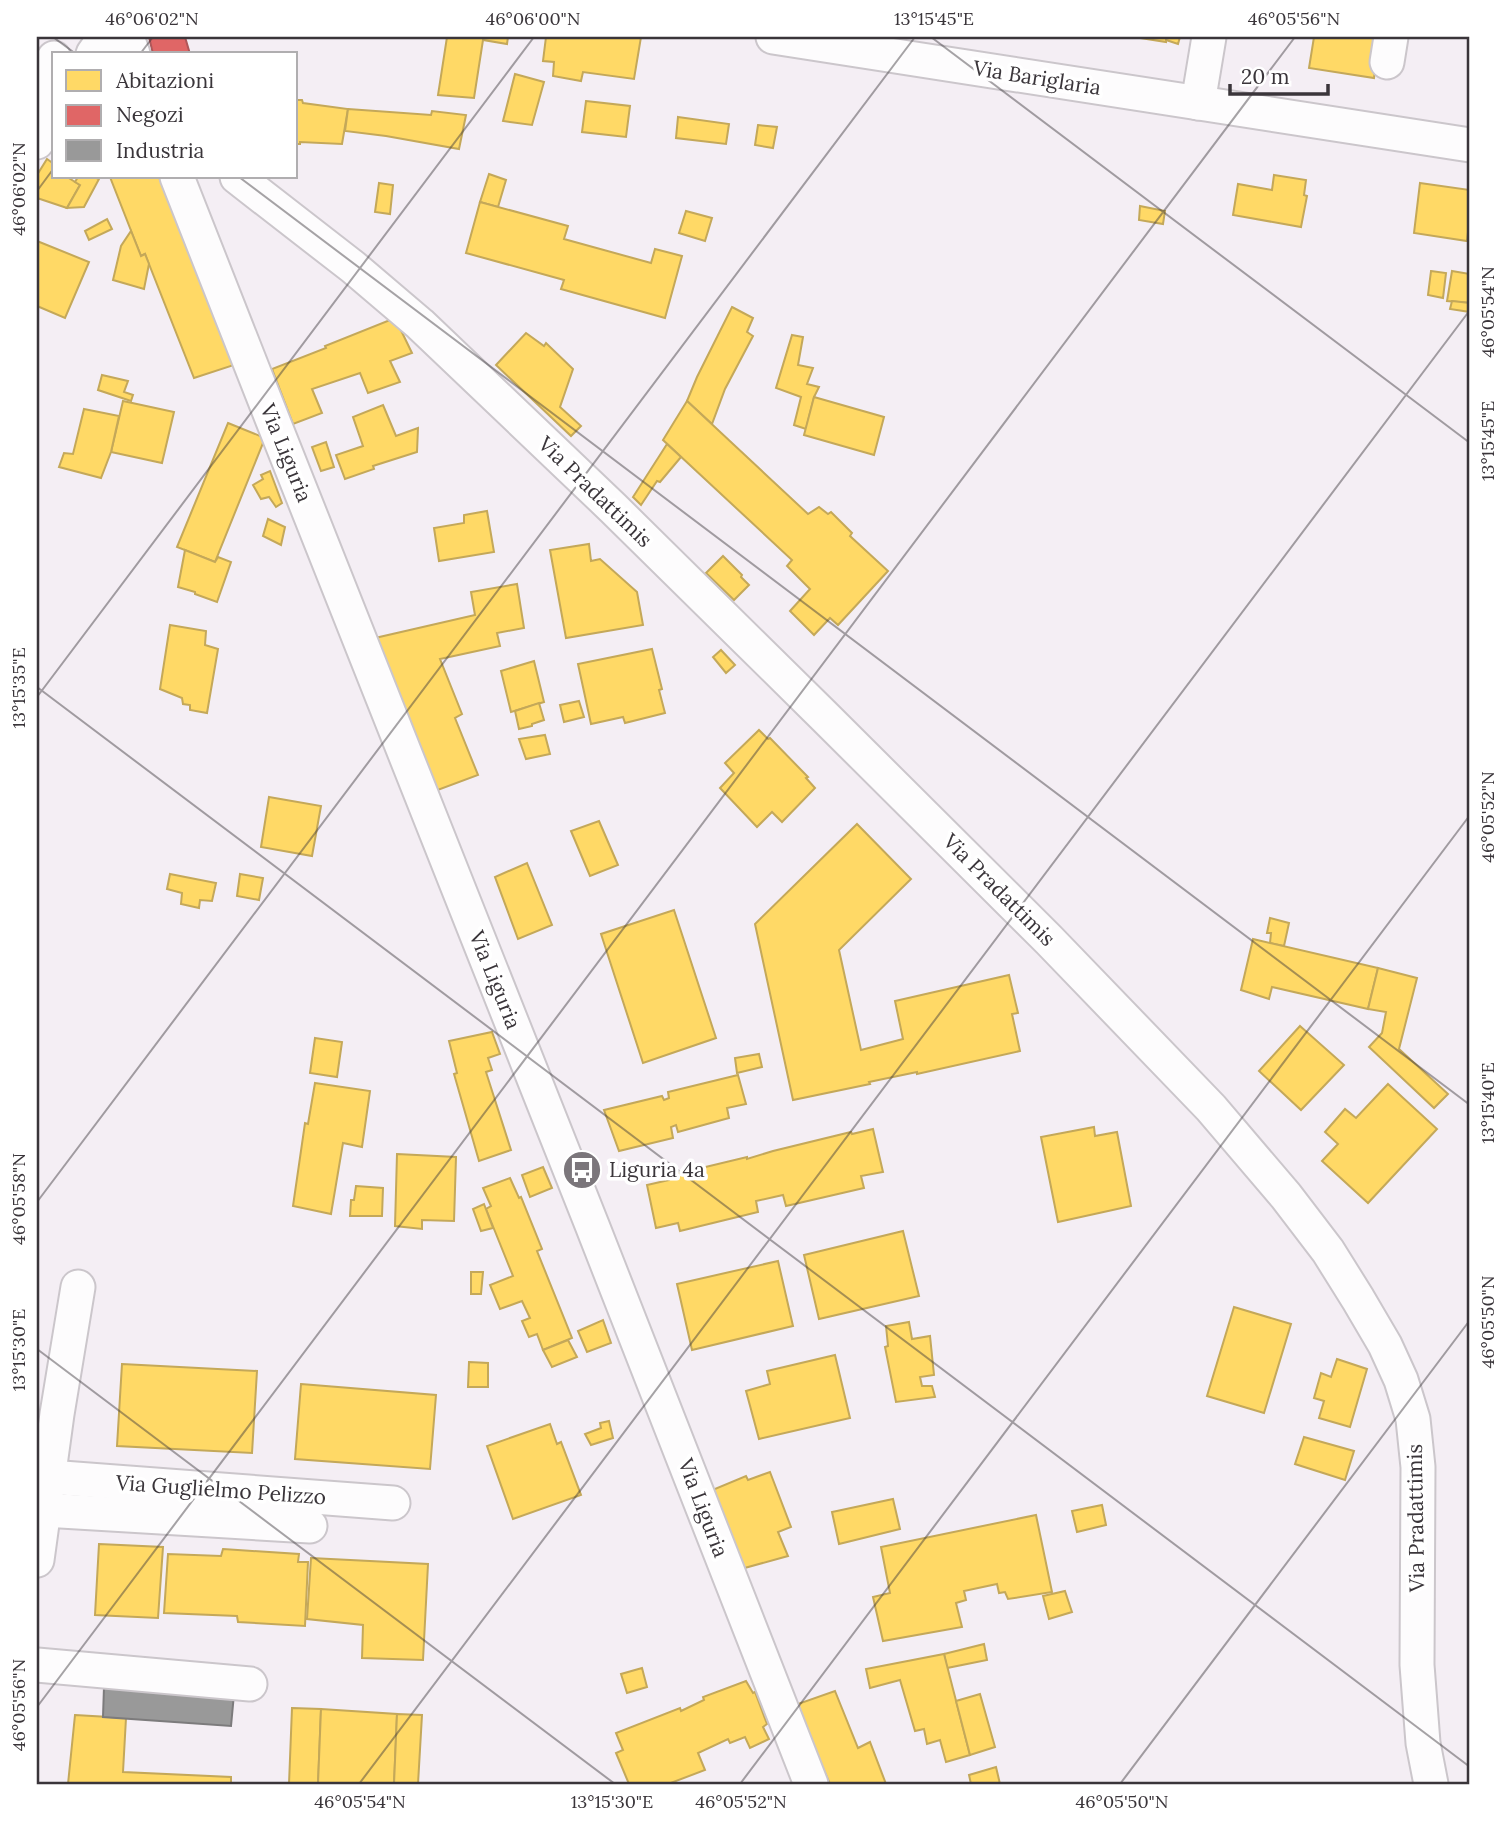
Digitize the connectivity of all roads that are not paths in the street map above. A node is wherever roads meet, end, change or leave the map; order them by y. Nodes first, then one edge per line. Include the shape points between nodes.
1 (105, 37) edge
2 (772, 37) edge
3 (1209, 37) edge
4 (835, 41) edge
5 (94, 52) edge
6 (52, 62) edge
7 (37, 95) edge
8 (1198, 103) junction
9 (52, 119) edge
10 (37, 142) edge
11 (1470, 145) edge
12 (177, 178) edge
13 (238, 178) edge
14 (78, 1287) dead end
15 (49, 1477) junction
16 (393, 1503) dead end
17 (44, 1510) junction
18 (310, 1526) dead end
19 (37, 1560) edge
20 (37, 1665) edge
21 (250, 1684) dead end
22 (811, 1784) edge
23 (1431, 1784) edge

1 - 5 street
2 - 4 street, Via Bariglaria
3 - 8 street
4 - 8 street, Via Bariglaria
6 - 7 street
8 - 11 street, Via Bariglaria
9 - 10 street
12 - 22 street, Via Liguria
13 - 23 street, Via Pradattimis via 420,324 835,726 1210,1108 1319,1240 1385,1345 1413,1419 1418,1468 1417,1665
14 - 15 street
15 - 16 street, Via Guglielmo Pelizzo
15 - 17 street
17 - 18 street, Via Guglielmo Pelizzo
17 - 19 street
20 - 21 street

